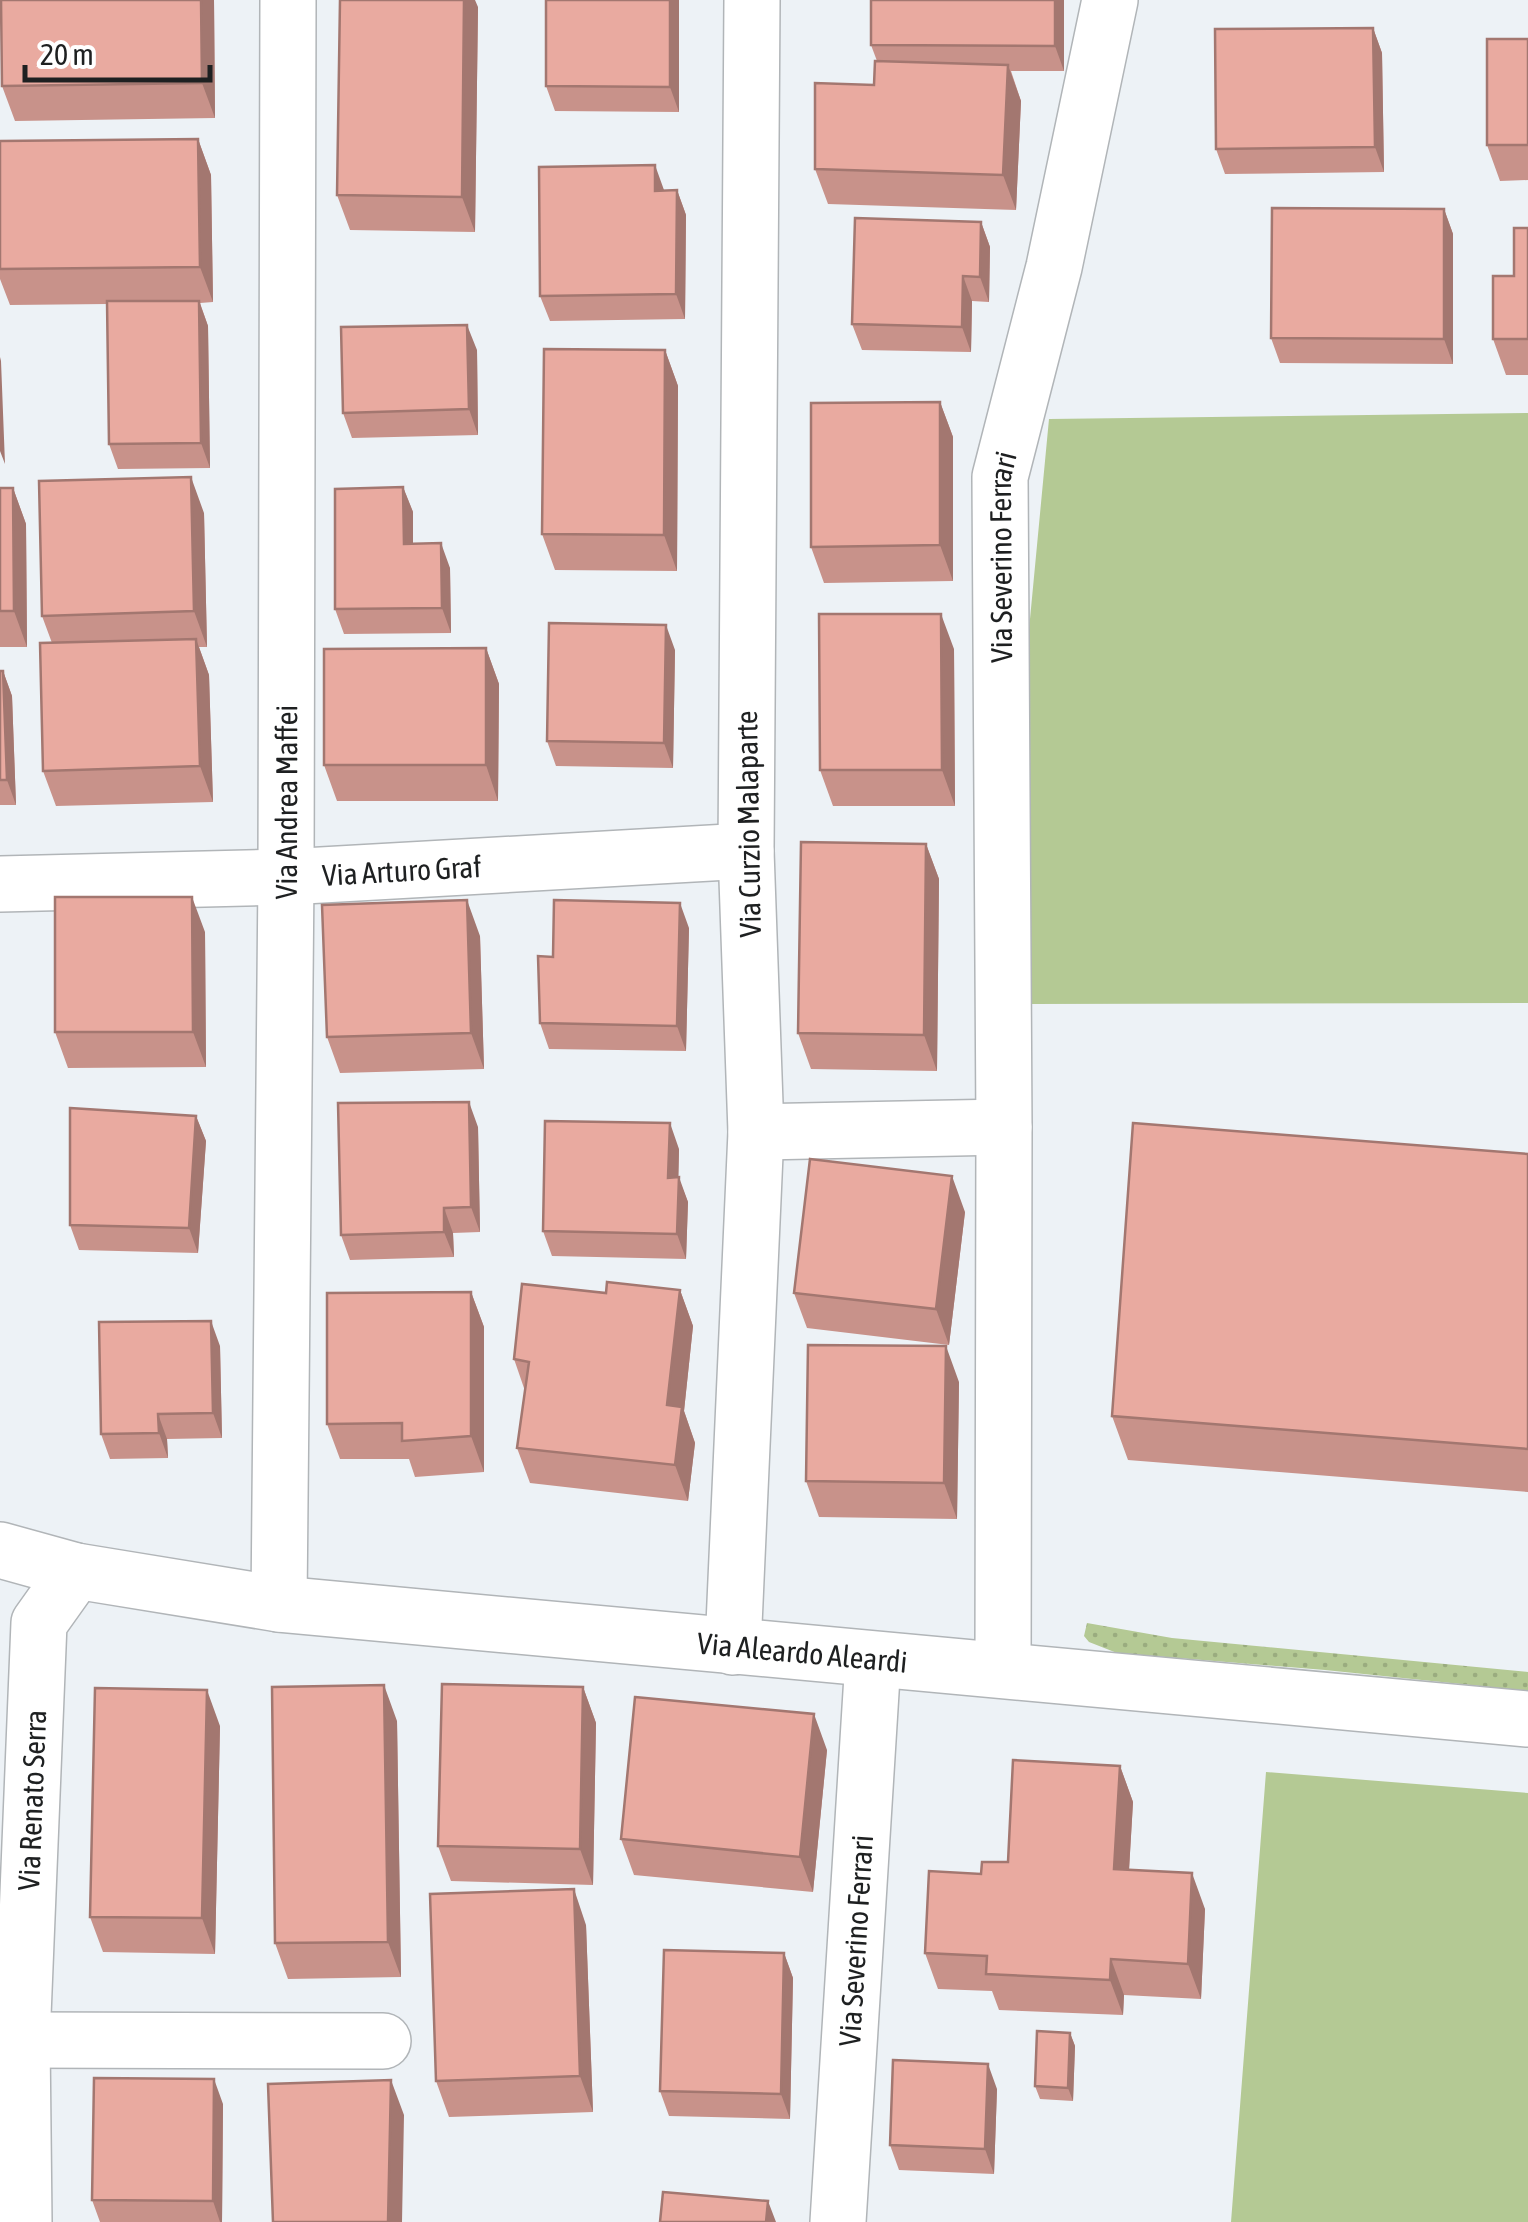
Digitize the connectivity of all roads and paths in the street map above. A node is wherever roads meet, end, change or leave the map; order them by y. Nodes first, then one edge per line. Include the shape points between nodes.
1 (288, 0) edge
2 (752, 0) edge
3 (1110, 0) edge
4 (746, 850) junction
5 (286, 877) junction
6 (0, 884) edge
7 (1004, 1127) junction
8 (756, 1132) junction
9 (0, 1550) edge
10 (76, 1571) junction
11 (279, 1604) junction
12 (733, 1648) junction
13 (873, 1660) junction
14 (1003, 1670) junction
15 (1528, 1719) edge
16 (22, 2040) junction
17 (383, 2041) dead end
18 (24, 2222) edge
19 (838, 2222) edge

1 - 5 street, Via Andrea Maffei
2 - 4 street, Via Curzio Malaparte
3 - 7 street, Via Severino Ferrari via 1054,267 1000,477
4 - 5 street, Via Arturo Graf
4 - 8 street, Via Curzio Malaparte
5 - 6 street, Via Arturo Graf
5 - 11 street, Via Andrea Maffei
7 - 8 street
7 - 14 street, Via Severino Ferrari
8 - 12 street, Via Curzio Malaparte
9 - 10 street, Via Aleardo Aleardi
10 - 11 street, Via Aleardo Aleardi
10 - 16 street, Via Renato Serra via 40,1624
11 - 12 street, Via Aleardo Aleardi
12 - 13 street, Via Aleardo Aleardi
13 - 14 street, Via Aleardo Aleardi
13 - 19 street, Via Severino Ferrari
14 - 15 street, Via Aleardo Aleardi
16 - 17 street
16 - 18 street, Via Renato Serra

